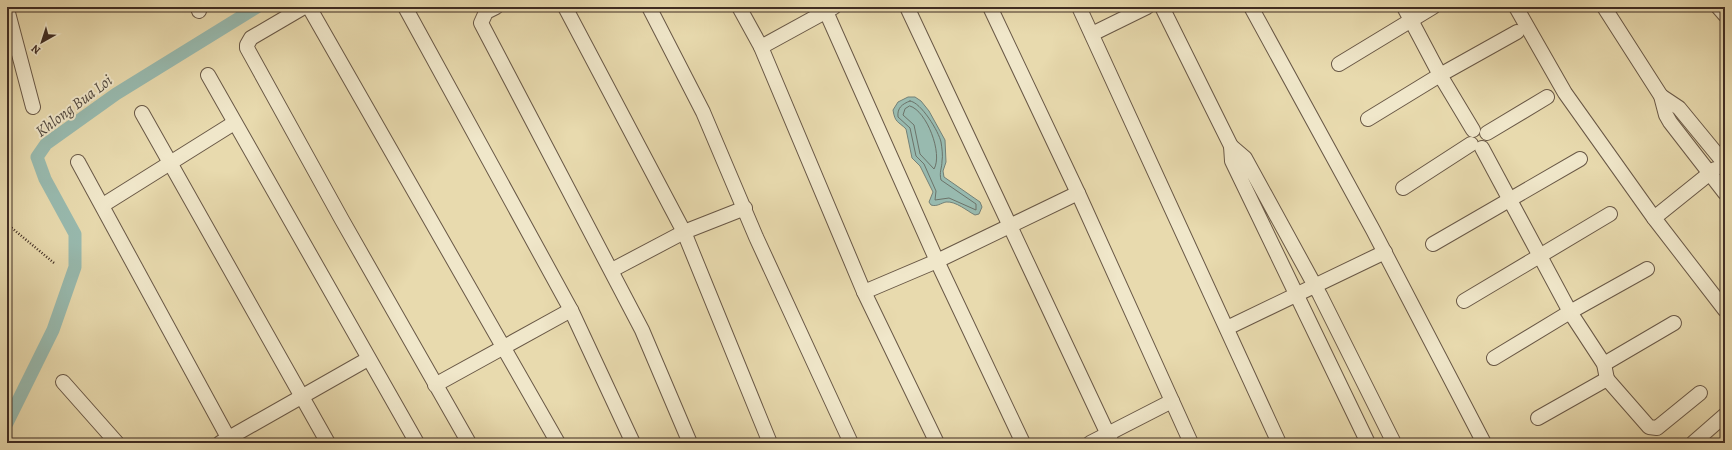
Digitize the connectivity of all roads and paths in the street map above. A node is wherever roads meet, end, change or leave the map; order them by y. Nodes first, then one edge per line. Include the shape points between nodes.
1 (304, 7) edge
2 (309, 7) edge
3 (405, 7) edge
4 (496, 7) edge
5 (565, 7) edge
6 (649, 7) edge
7 (739, 7) edge
8 (907, 7) edge
9 (990, 7) edge
10 (1079, 7) edge
11 (1147, 7) edge
12 (1162, 7) edge
13 (1251, 7) edge
14 (1404, 7) edge
15 (1433, 7) edge
16 (1516, 7) edge
17 (1604, 7) edge
18 (1718, 7) edge
19 (828, 8) edge
20 (7, 10) edge
21 (1725, 15) edge
22 (1411, 20) junction
23 (1517, 32) dead end
24 (1092, 34) junction
25 (761, 47) junction
26 (1339, 64) dead end
27 (208, 75) dead end
28 (1440, 75) junction
29 (1661, 96) junction
30 (1547, 97) dead end
31 (33, 107) dead end
32 (142, 113) dead end
33 (1368, 119) dead end
34 (234, 123) junction
35 (1480, 131) junction
36 (1231, 146) junction
37 (1476, 146) junction
38 (1580, 159) dead end
39 (78, 162) dead end
40 (169, 162) junction
41 (1724, 163) edge
42 (1709, 174) junction
43 (1403, 188) dead end
44 (1078, 193) junction
45 (1725, 193) edge
46 (1510, 199) junction
47 (102, 205) junction
48 (745, 208) junction
49 (1610, 214) dead end
50 (1654, 218) junction
51 (7, 224) edge
52 (1012, 226) junction
53 (684, 232) junction
54 (1433, 244) dead end
55 (1384, 252) junction
56 (1539, 256) junction
57 (937, 261) junction
58 (54, 263) dead end
59 (1647, 269) dead end
60 (612, 270) junction
61 (1314, 285) junction
62 (864, 292) junction
63 (1295, 294) junction
64 (1464, 301) dead end
65 (572, 310) junction
66 (1725, 310) edge
67 (1570, 312) junction
68 (1674, 323) dead end
69 (1226, 328) junction
70 (503, 349) junction
71 (1494, 358) dead end
72 (368, 359) junction
73 (1604, 364) junction
74 (1607, 380) junction
75 (63, 382) dead end
76 (435, 385) junction
77 (1700, 393) dead end
78 (302, 397) junction
79 (1172, 402) junction
80 (1725, 415) edge
81 (1538, 418) dead end
82 (1110, 438) edge
83 (227, 441) edge
84 (117, 443) edge
85 (328, 443) edge
86 (416, 443) edge
87 (469, 443) edge
88 (558, 443) edge
89 (633, 443) edge
90 (690, 443) edge
91 (770, 443) edge
92 (851, 443) edge
93 (937, 443) edge
94 (1022, 443) edge
95 (1090, 443) edge
96 (1191, 443) edge
97 (1280, 443) edge
98 (1368, 443) edge
99 (1394, 443) edge
100 (1484, 443) edge
101 (1694, 443) edge

1 - 76 street via 251,38 247,48
2 - 70 street
3 - 65 street
4 - 60 street via 486,12 481,23
5 - 53 street
6 - 48 street via 703,112
7 - 25 street
8 - 52 street
9 - 44 street
10 - 24 street
11 - 24 street
12 - 36 street
13 - 55 street
14 - 22 street
15 - 22 street
16 - 50 street via 1565,93
17 - 29 street
18 - 21 street
19 - 25 street
19 - 57 street
20 - 31 street
22 - 26 street
22 - 28 street
23 - 28 street
24 - 69 street
25 - 62 street
27 - 34 street
28 - 33 street
28 - 35 street
29 - 41 street via 1679,108
29 - 42 street via 1670,122
30 - 35 street
32 - 40 street
34 - 40 street
34 - 72 street
35 - 37 street via 1488,141
36 - 61 street via 1245,158
36 - 63 street via 1232,161
37 - 43 street
37 - 46 street
38 - 46 street
39 - 47 street
40 - 47 street
40 - 78 street
41 - 42 street
42 - 45 street
42 - 50 street
44 - 52 street
44 - 79 street
46 - 54 street
46 - 56 street
47 - 83 street
48 - 53 street
48 - 92 street
49 - 56 street
50 - 66 street
51 - 58 path
52 - 57 street
52 - 82 street
53 - 60 street
53 - 91 street
55 - 61 street
55 - 100 street
56 - 64 street
56 - 67 street
57 - 62 street
57 - 94 street
59 - 67 street
60 - 90 street via 642,330
61 - 63 street
61 - 99 street
62 - 93 street
63 - 69 street
63 - 98 street
65 - 70 street
65 - 89 street
67 - 71 street
67 - 73 street
68 - 73 street
69 - 97 street
70 - 76 street
70 - 88 street
72 - 78 street
72 - 86 street
73 - 74 street
74 - 77 street via 1653,428 1657,428
74 - 81 street
75 - 84 street
76 - 87 street
78 - 83 street
78 - 85 street
79 - 82 street
79 - 96 street
80 - 101 street
82 - 95 street

